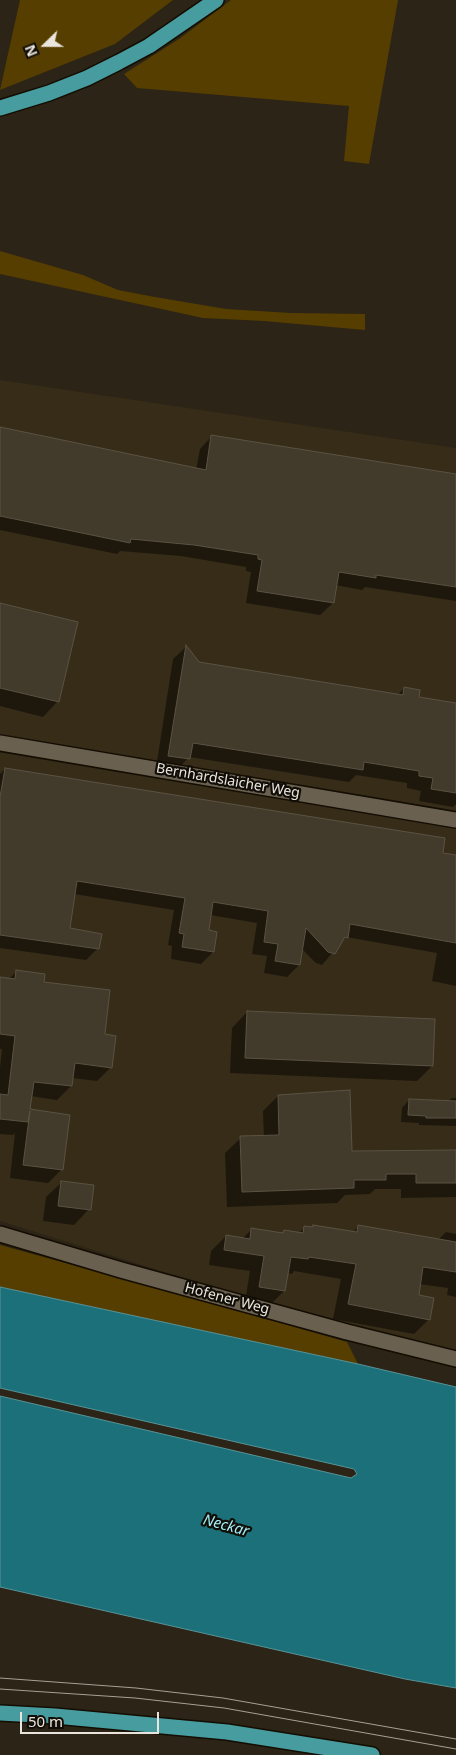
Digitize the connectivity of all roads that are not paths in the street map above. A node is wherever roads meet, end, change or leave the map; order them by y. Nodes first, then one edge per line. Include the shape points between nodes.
1 (216, 0) edge
2 (0, 108) edge
3 (0, 743) edge
4 (456, 820) edge
5 (0, 1234) edge
6 (456, 1359) edge
7 (0, 1713) edge
8 (372, 1755) edge

1 - 2 main road via 119,62 56,90
3 - 4 street, Bernhardslaicher Weg
5 - 6 street, Hofener Weg via 347,1332
7 - 8 main road via 227,1732

